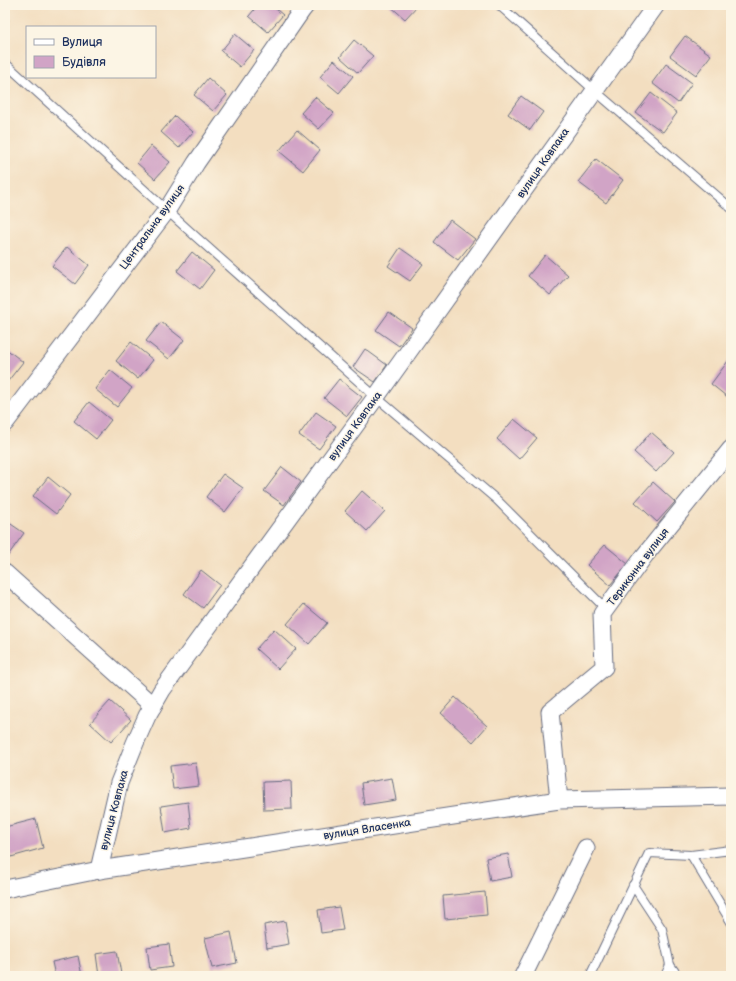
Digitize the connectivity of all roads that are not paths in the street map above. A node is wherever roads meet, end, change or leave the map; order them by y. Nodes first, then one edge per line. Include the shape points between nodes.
1 (306, 5) edge
2 (499, 5) edge
3 (656, 5) edge
4 (5, 63) edge
5 (594, 90) junction
6 (731, 208) edge
7 (167, 210) junction
8 (376, 397) junction
9 (5, 423) edge
10 (731, 449) edge
11 (5, 573) edge
12 (606, 608) junction
13 (153, 706) junction
14 (731, 796) edge
15 (559, 800) junction
16 (586, 848) dead end
17 (731, 850) edge
18 (690, 855) junction
19 (99, 870) junction
20 (633, 885) junction
21 (5, 889) edge
22 (731, 922) edge
23 (670, 966) junction
24 (523, 976) edge
25 (590, 976) edge
26 (665, 976) edge
27 (678, 976) edge

1 - 7 street, Центральна вулиця via 196,162
2 - 5 lane
3 - 5 street, вулиця Ковпака
4 - 7 lane
5 - 6 lane
5 - 8 street, вулиця Ковпака
7 - 8 lane
7 - 9 street, Центральна вулиця
8 - 12 lane via 497,500
8 - 13 street, вулиця Ковпака via 162,690
10 - 12 street, Териконна вулиця via 645,555
11 - 13 street
12 - 15 street, Териконна вулиця via 602,614 604,667 550,712
13 - 19 street, вулиця Ковпака via 134,743 119,783
14 - 15 street, вулиця Власенка
15 - 19 street, вулиця Власенка
16 - 24 street
17 - 18 lane
18 - 20 lane via 648,853
18 - 22 lane
19 - 21 street, вулиця Власенка
20 - 23 lane via 662,928
20 - 25 lane
23 - 26 lane
23 - 27 lane

